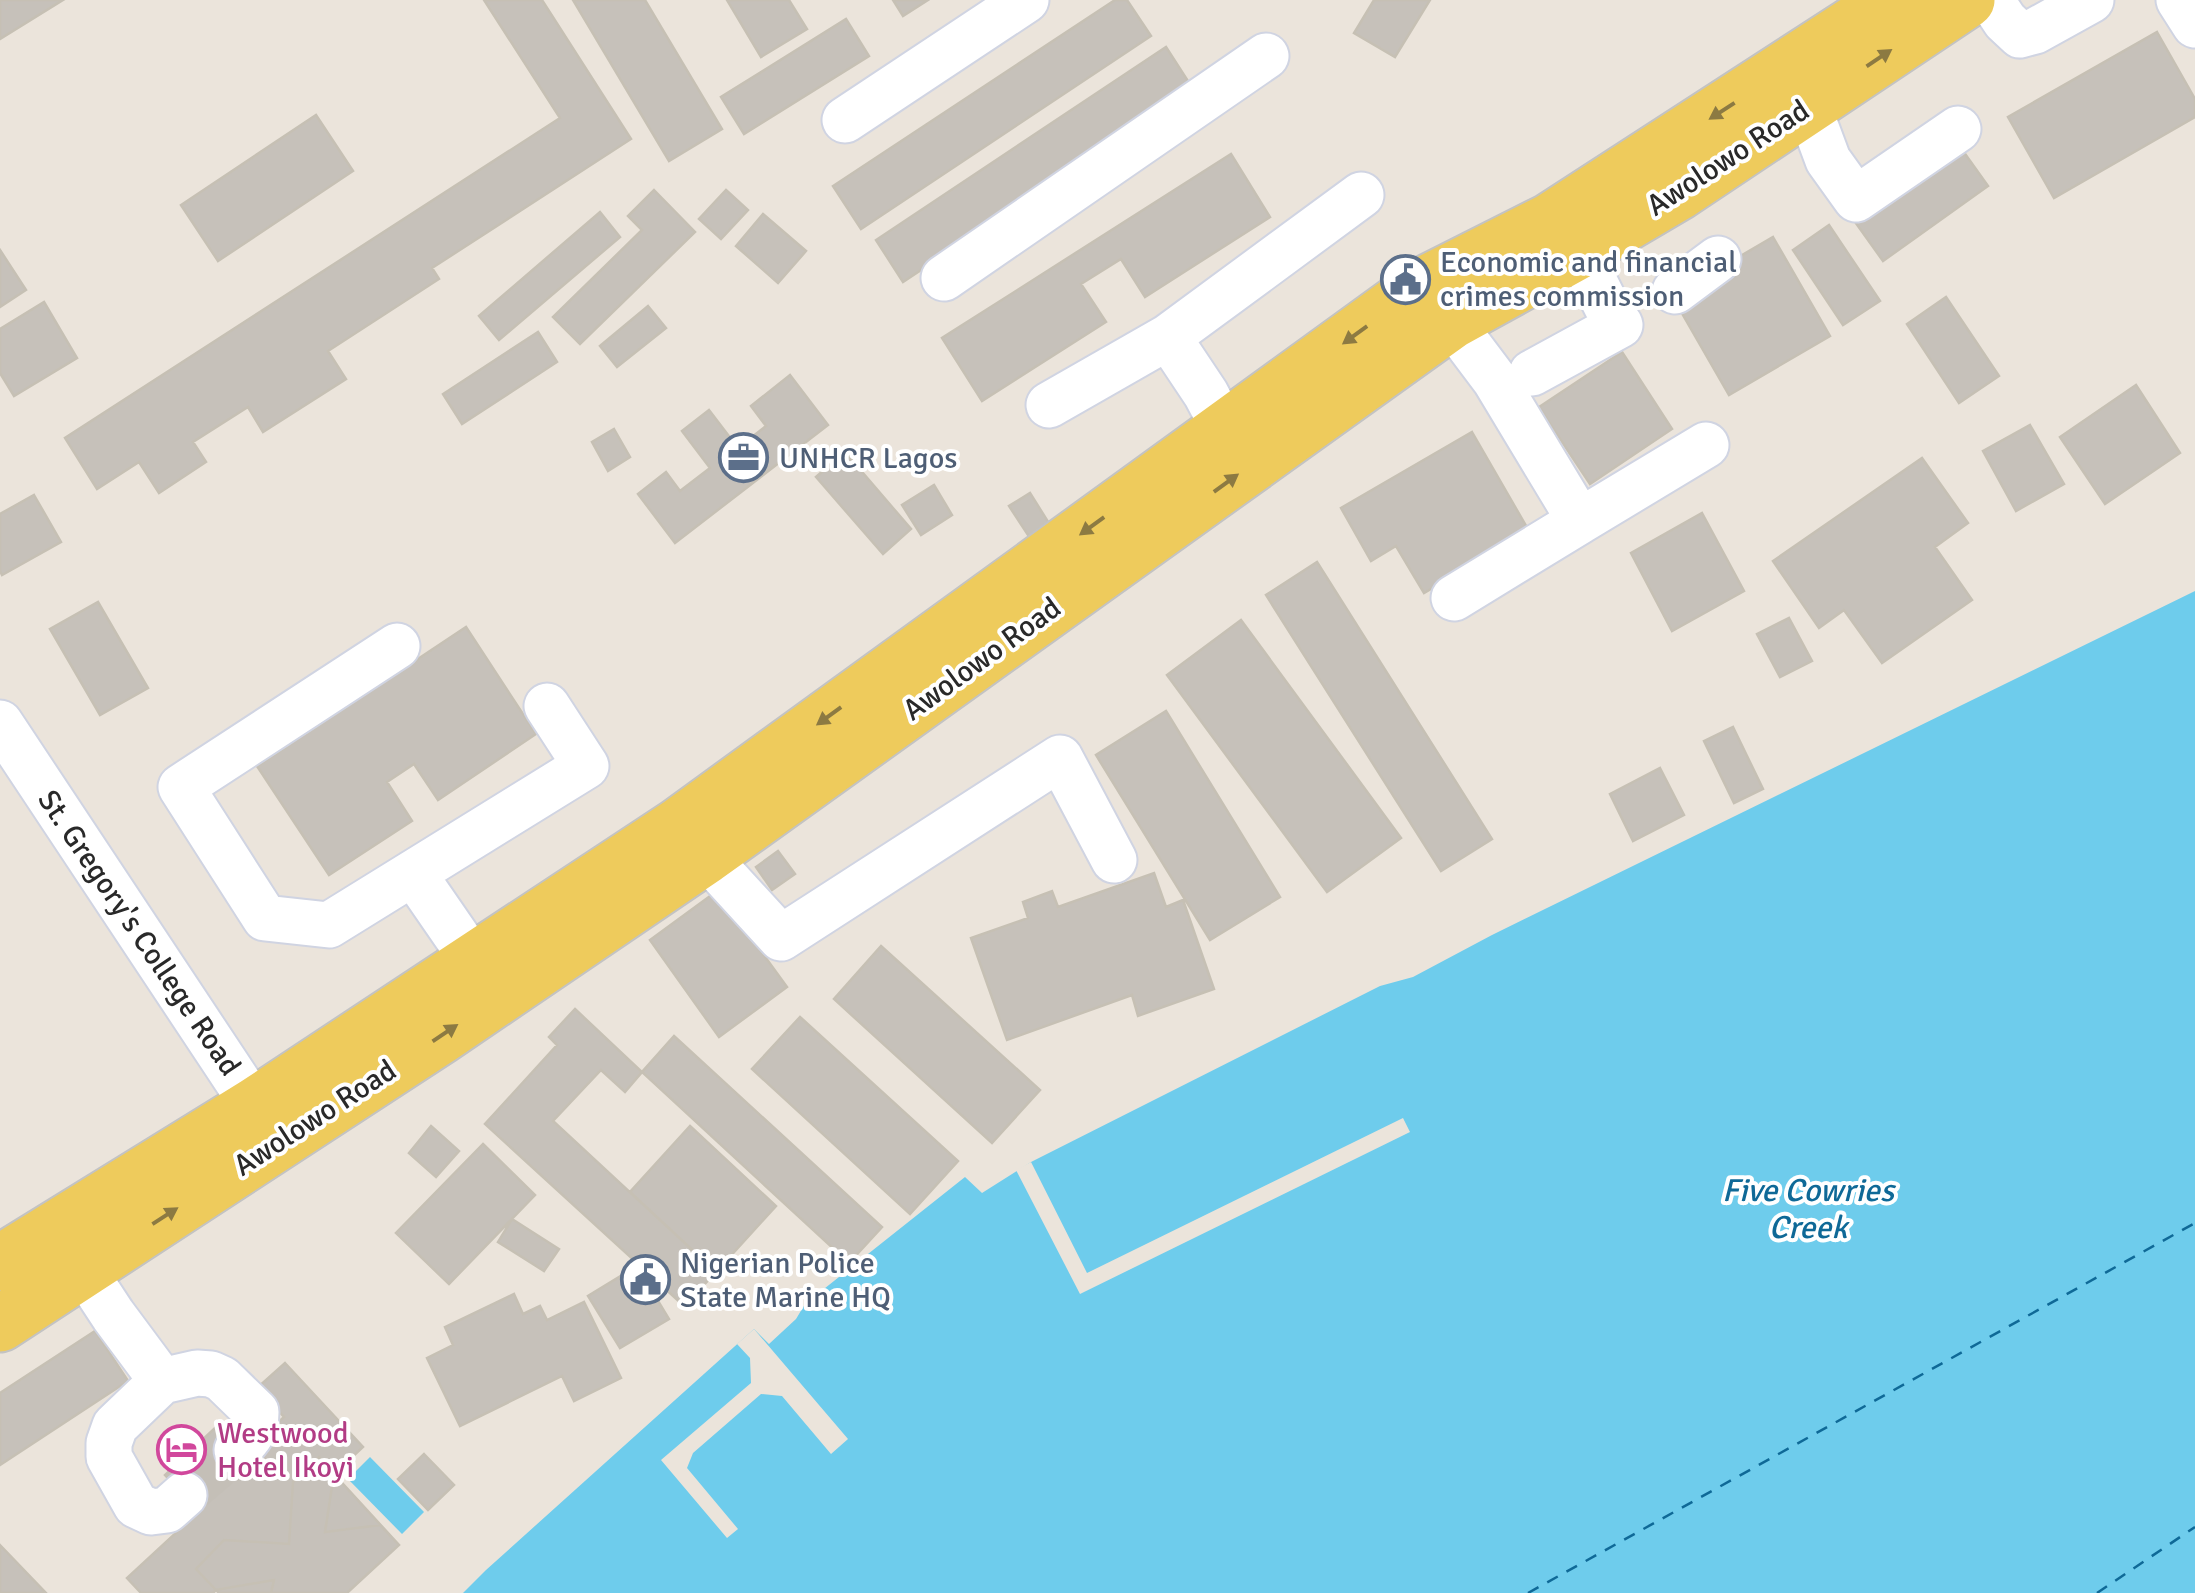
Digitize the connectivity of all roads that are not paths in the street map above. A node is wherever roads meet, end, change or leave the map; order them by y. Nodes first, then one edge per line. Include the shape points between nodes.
1 (1026, 0) edge
2 (1891, 0) edge
3 (1967, 0) edge
4 (1991, 0) edge
5 (2091, 0) edge
6 (2180, 0) edge
7 (2195, 25) edge
8 (1266, 56) dead end
9 (1796, 88) junction
10 (845, 120) dead end
11 (1958, 129) dead end
12 (1361, 194) dead end
13 (1565, 236) junction
14 (1718, 259) dead end
15 (944, 278) dead end
16 (1675, 291) dead end
17 (1438, 303) junction
18 (1168, 336) junction
19 (1532, 373) dead end
20 (1049, 405) dead end
21 (1225, 430) junction
22 (1706, 445) dead end
23 (1580, 520) junction
24 (1454, 598) dead end
25 (397, 646) dead end
26 (547, 706) dead end
27 (0, 723) edge
28 (692, 841) junction
29 (1114, 860) dead end
30 (413, 873) junction
31 (473, 960) junction
32 (265, 1125) junction
33 (69, 1249) junction
34 (0, 1262) edge
35 (0, 1324) edge
36 (162, 1382) junction
37 (236, 1450) tunnel mouth
38 (184, 1495) tunnel mouth

1 - 10 street
2 - 9 main road, Awolowo Road
9 -> 3 main road, Awolowo Road
4 - 5 street via 2020,35
6 - 7 street
8 - 15 street
9 - 11 street via 1828,160 1856,199
9 - 13 main road, Awolowo Road via 1679,192
12 - 18 street
13 - 17 main road, Awolowo Road
13 - 19 street via 1620,325
14 - 16 street
17 -> 21 main road, Awolowo Road
17 - 23 street
28 -> 17 main road, Awolowo Road
18 - 20 street
18 - 21 street
21 -> 28 main road, Awolowo Road
22 - 23 street
23 - 24 street
25 - 30 street via 180,787 266,918 330,925
26 - 30 street via 586,766
27 - 32 street, St. Gregory's College Road
28 - 29 street via 781,938 1060,758
28 - 31 main road, Awolowo Road
32 -> 28 main road, Awolowo Road via 441,1036
30 - 31 street
31 - 32 main road, Awolowo Road
32 - 33 main road, Awolowo Road
33 - 34 main road, Awolowo Road
33 - 35 main road, Awolowo Road
33 - 36 street
36 - 37 street via 197,1372 222,1378 256,1412 251,1437
36 - 38 street via 115,1426 110,1456 136,1506 167,1510

